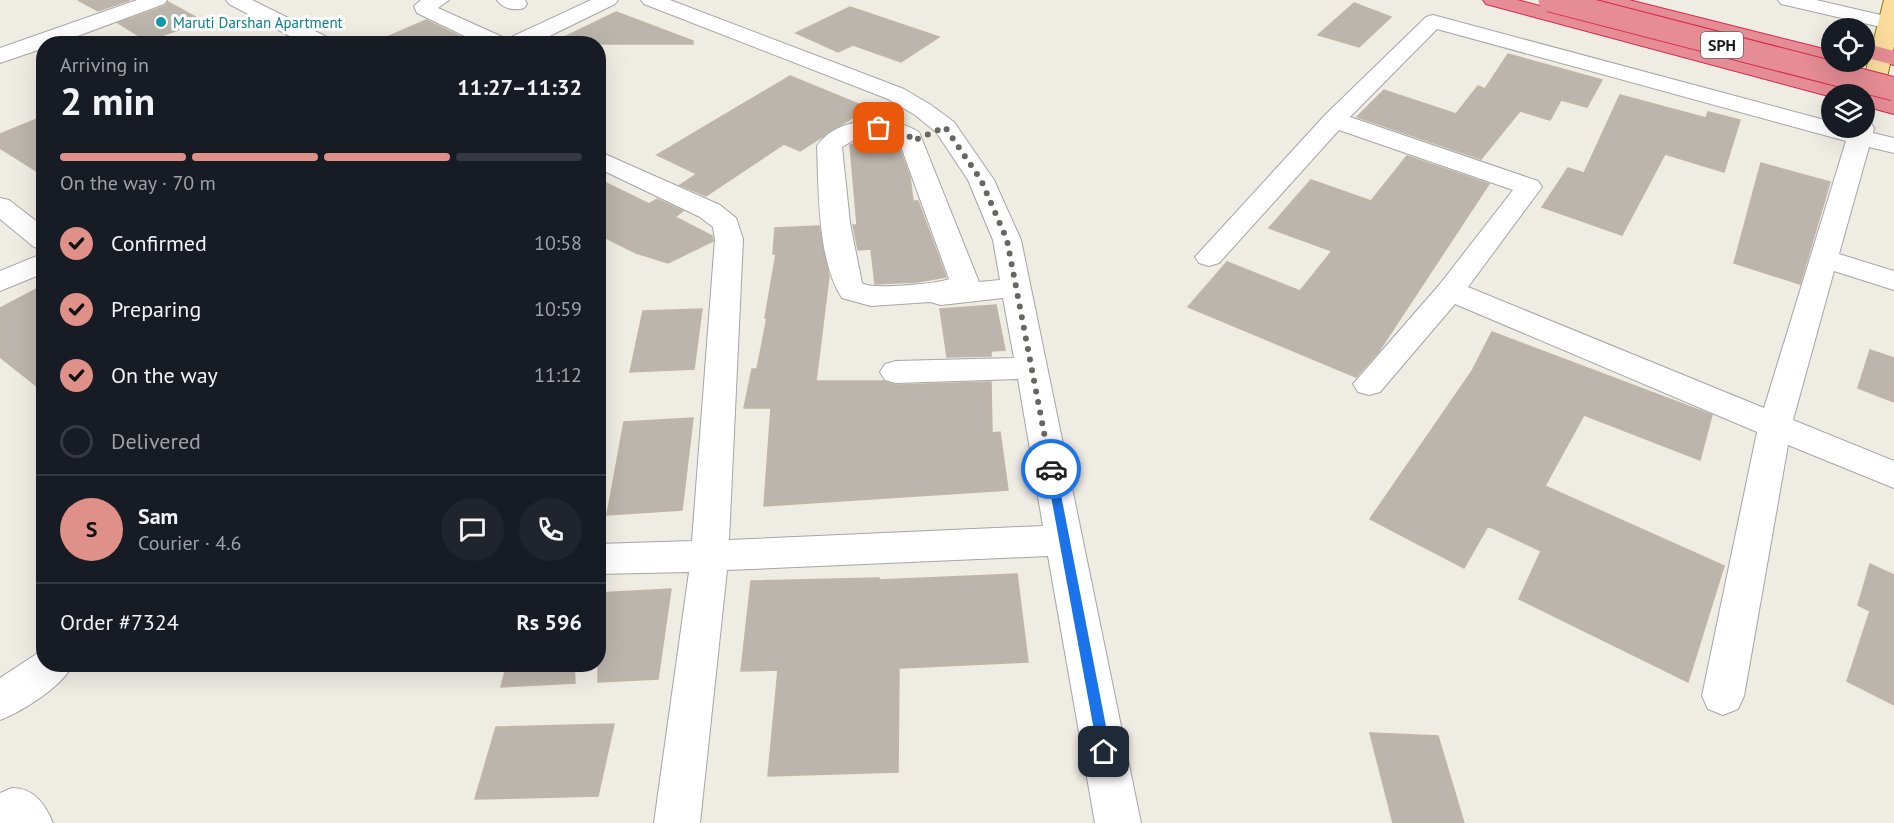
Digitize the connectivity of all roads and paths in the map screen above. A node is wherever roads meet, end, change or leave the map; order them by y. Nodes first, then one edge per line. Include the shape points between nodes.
1 (157, 0) edge
2 (236, 0) edge
3 (439, 0) edge
4 (608, 0) edge
5 (651, 0) edge
6 (1493, 0) edge
7 (1551, 0) edge
8 (1604, 0) edge
9 (1662, 0) edge
10 (1788, 0) edge
11 (1894, 0) edge
12 (1891, 23) edge
13 (56, 36) edge
14 (307, 36) edge
15 (483, 36) edge
16 (531, 36) edge
17 (1821, 39) edge
18 (36, 43) edge
19 (1880, 54) edge
20 (1821, 55) edge
21 (0, 56) edge
22 (1875, 69) edge
23 (1894, 74) edge
24 (1871, 84) edge
25 (1894, 89) edge
26 (1821, 100) edge
27 (1821, 104) edge
28 (1894, 107) edge
29 (1875, 111) edge
30 (1334, 120) junction
31 (1875, 126) edge
32 (945, 127) junction
33 (1855, 138) edge
34 (913, 141) junction
35 (1894, 146) edge
36 (606, 162) edge
37 (0, 206) edge
38 (36, 235) edge
39 (1209, 257) dead end
40 (1824, 258) junction
41 (36, 266) edge
42 (1894, 281) edge
43 (0, 282) edge
44 (1016, 287) junction
45 (1450, 291) junction
46 (922, 298) dead end
47 (1032, 368) junction
48 (897, 372) dead end
49 (1369, 384) dead end
50 (1775, 425) junction
51 (1894, 475) edge
52 (1064, 540) junction
53 (710, 556) junction
54 (606, 559) edge
55 (42, 672) edge
56 (1724, 696) dead end
57 (0, 701) edge
58 (677, 823) edge
59 (1118, 823) edge

1 - 13 street
2 - 14 street
3 - 15 street via 424,9
4 - 16 street
5 - 32 street via 896,94
6 - 26 highway
7 - 25 highway, SPH, bridge
8 - 20 highway, SPH
9 - 17 highway
10 - 12 street
11 - 12 main road
12 - 19 main road
18 - 21 street
19 - 24 main road
22 - 23 highway
27 - 30 street via 1433,21
28 - 29 highway
30 - 39 street
30 - 45 street via 1529,187
31 - 35 street
32 - 34 street
32 - 44 street via 981,180 992,204 1007,240
33 - 40 street
34 - 34 street via 899,130 870,129 845,135 829,146 842,266 854,292 868,296 946,290 965,281
36 - 53 street via 710,211 726,224 729,239
37 - 38 street
40 - 42 street
40 - 50 street
41 - 43 street
44 - 46 street
44 - 47 street
45 - 49 street
45 - 50 street
47 - 48 street
47 - 52 street
50 - 51 street
50 - 56 street
52 - 53 street
52 - 59 street
53 - 54 street
53 - 58 street
55 - 57 street

